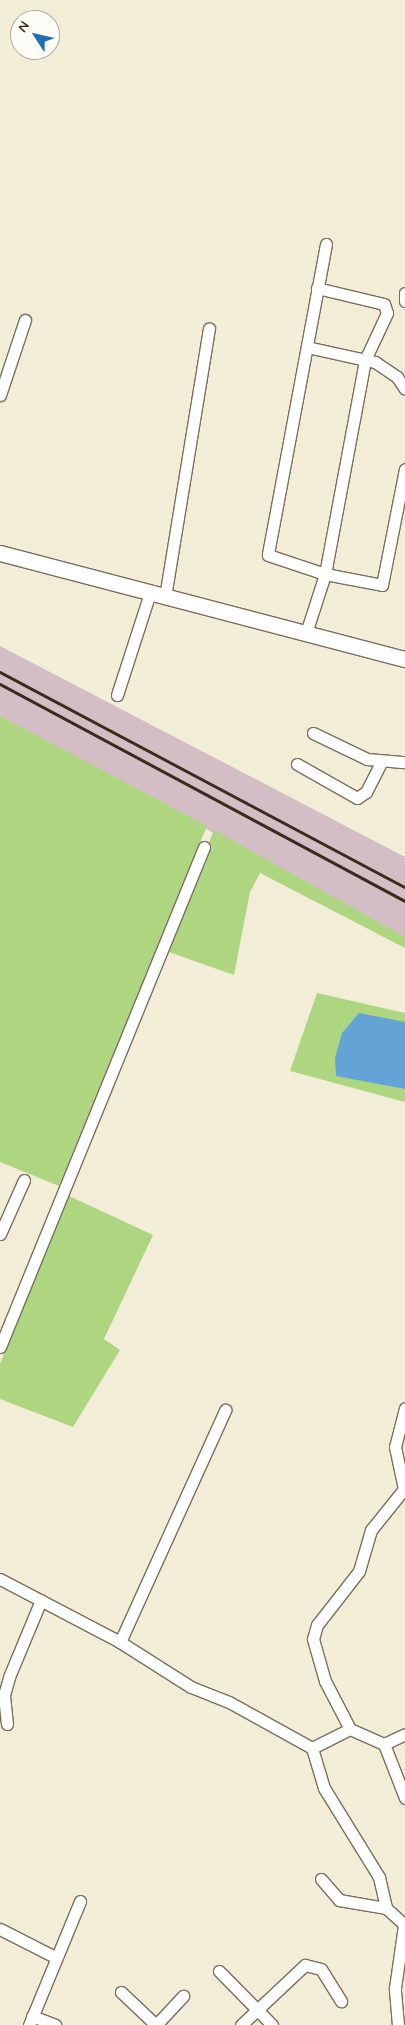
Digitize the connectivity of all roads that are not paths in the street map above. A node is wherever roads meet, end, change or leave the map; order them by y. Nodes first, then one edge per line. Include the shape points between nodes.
1 (326, 244) dead end
2 (317, 288) junction
3 (405, 293) edge
4 (405, 301) edge
5 (25, 320) dead end
6 (209, 329) dead end
7 (306, 347) junction
8 (364, 360) junction
9 (405, 389) edge
10 (0, 394) edge
11 (405, 469) edge
12 (0, 554) edge
13 (325, 574) junction
14 (150, 593) junction
15 (165, 597) junction
16 (306, 633) junction
17 (405, 659) edge
18 (117, 695) dead end
19 (312, 733) dead end
20 (381, 762) junction
21 (405, 762) edge
22 (297, 764) dead end
23 (204, 847) dead end
24 (24, 1180) dead end
25 (0, 1234) edge
26 (0, 1347) edge
27 (405, 1408) edge
28 (225, 1410) dead end
29 (405, 1489) edge
30 (0, 1579) edge
31 (40, 1600) junction
32 (120, 1642) junction
33 (7, 1724) dead end
34 (350, 1729) junction
35 (405, 1734) edge
36 (384, 1744) junction
37 (312, 1748) junction
38 (405, 1798) edge
39 (320, 1879) dead end
40 (80, 1900) dead end
41 (386, 1908) junction
42 (405, 1925) edge
43 (0, 1929) edge
44 (56, 1957) junction
45 (219, 1970) dead end
46 (121, 1992) dead end
47 (183, 1996) dead end
48 (341, 2001) dead end
49 (255, 2011) junction
50 (30, 2021) edge
51 (55, 2025) edge
52 (156, 2025) edge
53 (241, 2025) edge
54 (272, 2025) edge
55 (398, 2025) edge

1 - 2 street
2 - 7 street
2 - 8 street via 384,304 386,313
3 - 4 street
5 - 10 street
6 - 15 street
7 - 8 street
7 - 13 street via 268,555
8 - 9 street via 398,377
8 - 13 street
11 - 13 street via 382,585
12 - 14 main road
13 - 16 street
14 - 15 main road
14 - 18 street
15 - 16 main road
16 - 17 main road
19 - 20 street
20 - 21 street
20 - 22 street via 366,792 357,798
23 - 26 street
24 - 25 street
27 - 29 street via 395,1447
28 - 32 street
29 - 34 street via 371,1530 359,1571 317,1625 313,1639 325,1681
30 - 31 street
31 - 32 street
31 - 33 street via 4,1695
32 - 37 street via 190,1687 229,1702
34 - 36 street
34 - 37 street
35 - 36 street
36 - 38 street
37 - 41 street via 324,1788 379,1877
39 - 41 street via 339,1900
40 - 44 street
41 - 42 street
42 - 55 street via 395,1988
43 - 44 street
44 - 50 street
45 - 49 street
46 - 52 street
47 - 52 street
48 - 49 street via 321,1970 311,1964 298,1970
49 - 53 street
49 - 54 street
50 - 51 street

